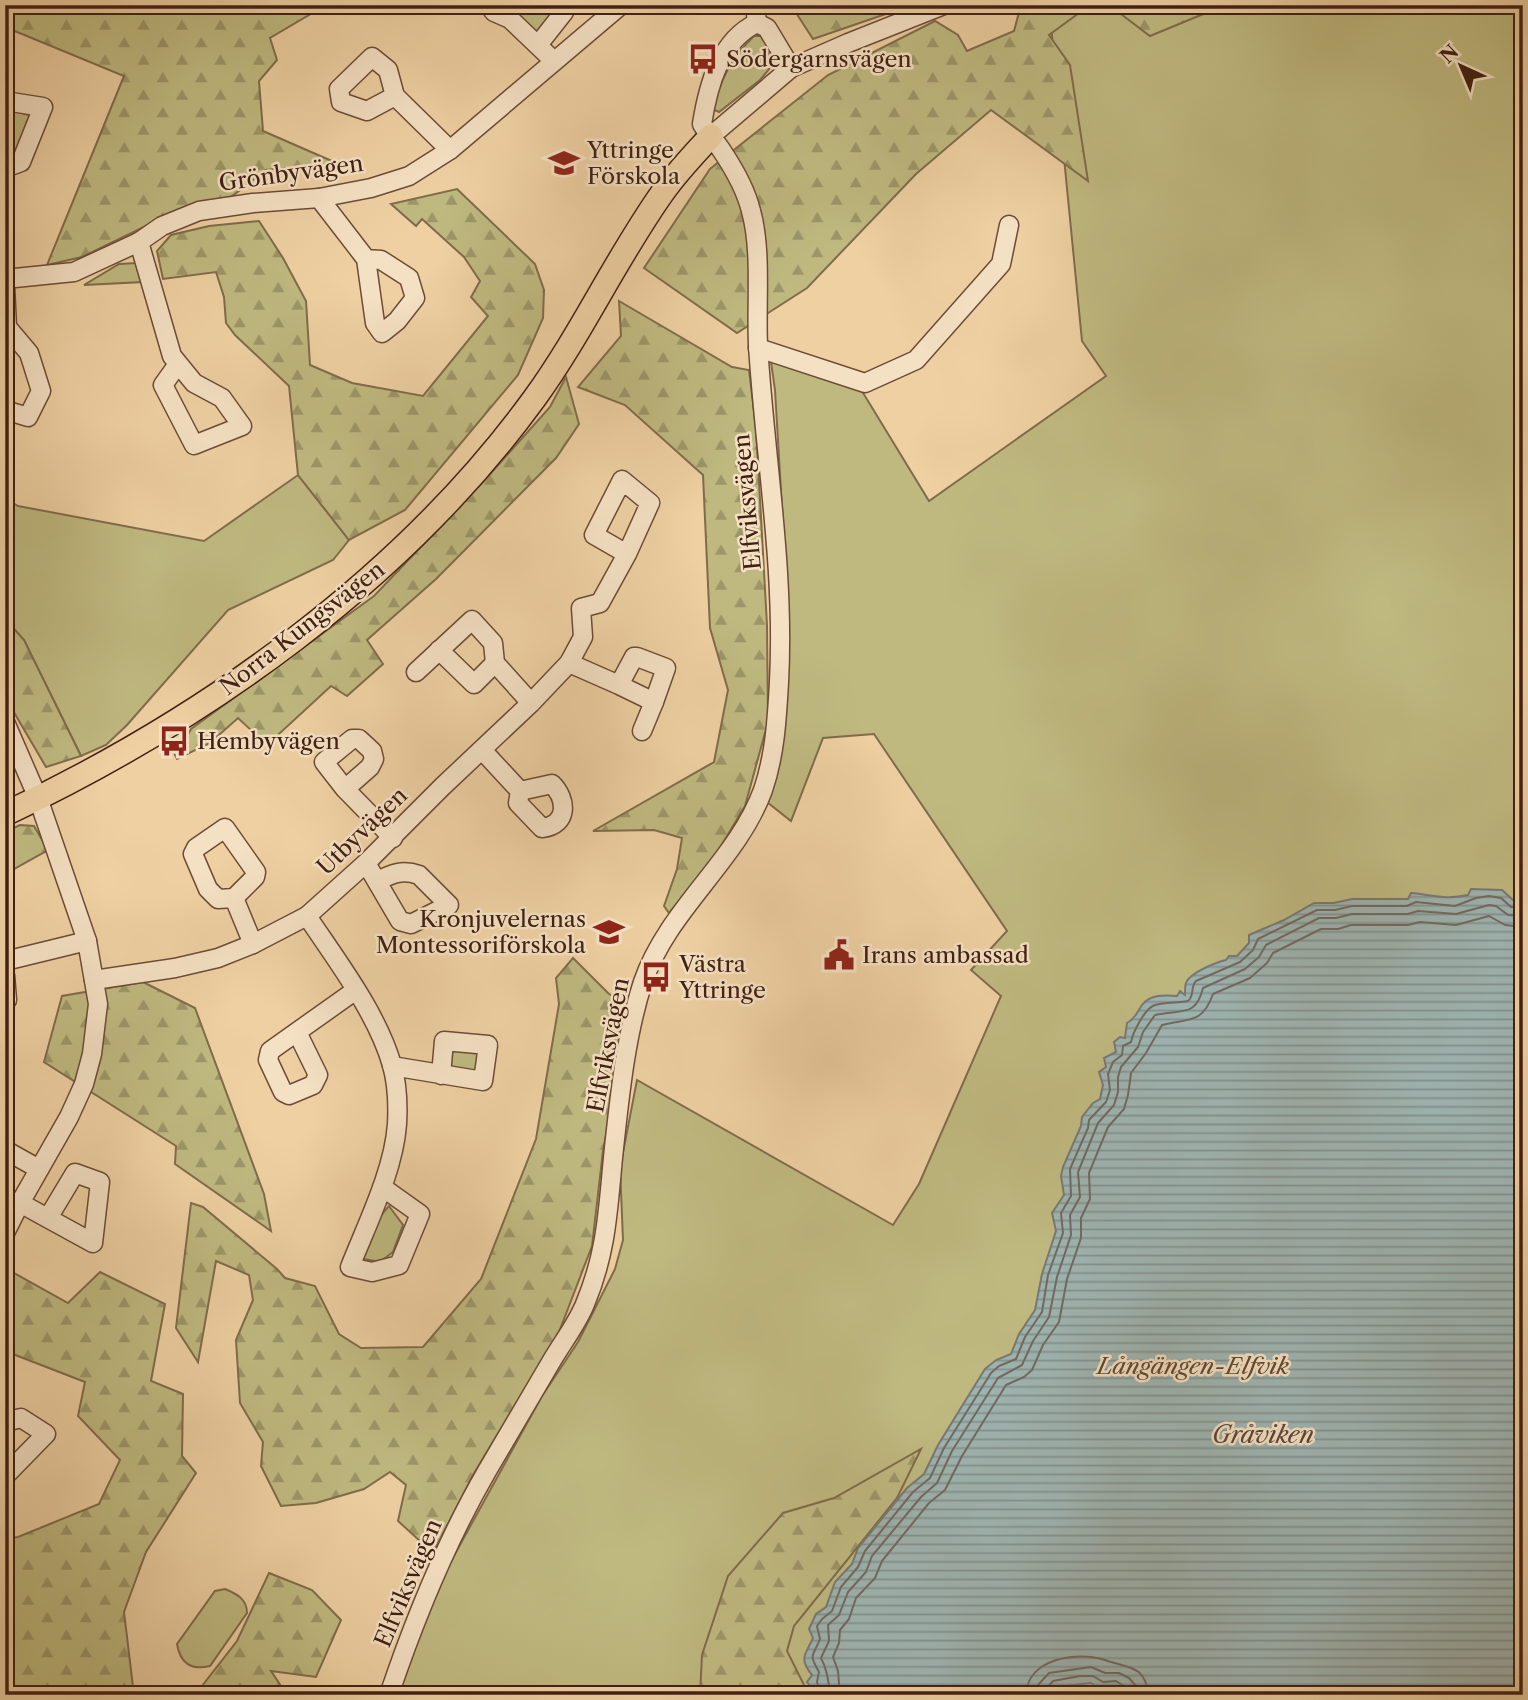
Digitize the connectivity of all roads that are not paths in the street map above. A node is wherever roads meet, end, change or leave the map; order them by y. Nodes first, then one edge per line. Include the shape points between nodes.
1 (489, 5) edge
2 (560, 5) edge
3 (621, 5) edge
4 (944, 5) edge
5 (756, 14) edge
6 (538, 46) junction
7 (554, 61) junction
8 (791, 68) junction
9 (395, 96) dead end
10 (5, 101) edge
11 (711, 136) junction
12 (450, 149) junction
13 (5, 168) edge
14 (318, 198) junction
15 (1009, 225) dead end
16 (139, 242) junction
17 (366, 259) dead end
18 (5, 279) edge
19 (5, 286) edge
20 (6, 328) edge
21 (758, 348) junction
22 (178, 364) junction
23 (5, 410) edge
24 (627, 554) dead end
25 (439, 650) junction
26 (495, 663) junction
27 (569, 663) junction
28 (416, 672) dead end
29 (619, 685) junction
30 (654, 702) junction
31 (531, 703) junction
32 (5, 722) edge
33 (642, 731) dead end
34 (481, 750) junction
35 (345, 789) dead end
36 (520, 791) dead end
37 (38, 798) junction
38 (5, 814) edge
39 (393, 838) junction
40 (366, 863) junction
41 (377, 881) dead end
42 (234, 898) dead end
43 (307, 916) junction
44 (88, 941) junction
45 (253, 944) junction
46 (5, 961) edge
47 (5, 975) edge
48 (94, 980) junction
49 (356, 990) junction
50 (5, 1000) edge
51 (297, 1032) dead end
52 (392, 1066) junction
53 (440, 1075) dead end
54 (5, 1150) edge
55 (39, 1169) junction
56 (382, 1187) junction
57 (20, 1203) junction
58 (48, 1218) dead end
59 (5, 1233) edge
60 (5, 1422) edge
61 (5, 1476) edge
62 (389, 1695) edge

1 - 6 street
2 - 6 street via 564,12
3 - 7 street, Grönbyvägen
4 - 8 street
5 - 8 street
5 - 11 street via 730,44 711,82 702,124
6 - 7 street
7 - 12 street, Grönbyvägen
8 - 11 street
9 - 12 street
10 - 13 street via 43,107 21,162
11 - 21 street, Elfviksvägen via 740,181 752,214
11 - 37 main road, Norra Kungsvägen via 661,195 566,352 512,429 399,553 236,682
12 - 14 street, Grönbyvägen via 409,176
14 - 16 street, Grönbyvägen via 200,211 162,226
14 - 17 street
15 - 21 street via 1001,264 916,360 865,383
16 - 18 street, Grönbyvägen via 74,271
16 - 22 street
19 - 20 street
20 - 23 street via 29,353 41,391 28,417
21 - 62 street, Elfviksvägen via 778,561 780,655 777,726 765,784 753,816 670,928 643,983 625,1059 602,1259 584,1308 449,1543
22 - 22 street via 163,385 194,444 242,426 222,398 194,383
24 - 27 street, Utbyvägen via 600,603 581,608 583,637
25 - 26 street via 474,684
25 - 26 street via 472,620 492,643
25 - 28 street
26 - 31 street
27 - 29 street
27 - 31 street, Utbyvägen
29 - 30 street
29 - 30 street via 634,657 666,668
30 - 33 street
31 - 34 street, Utbyvägen
32 - 37 street
34 - 36 street
34 - 39 street, Utbyvägen
35 - 39 street
37 - 38 main road, Norra Kungsvägen
37 - 44 street
39 - 40 street, Utbyvägen
40 - 41 street
40 - 43 street, Utbyvägen
42 - 45 street
43 - 45 street, Utbyvägen
43 - 49 street
44 - 46 street
44 - 48 street
45 - 48 street, Utbyvägen via 175,968
47 - 50 street
48 - 55 street via 98,1004 84,1084
49 - 51 street
49 - 52 street
52 - 53 street
52 - 56 street via 397,1126
54 - 55 street
55 - 57 street
56 - 56 street via 377,1199 350,1267 372,1272 399,1265 420,1214
57 - 58 street
57 - 59 street
60 - 61 street via 21,1418 46,1433

